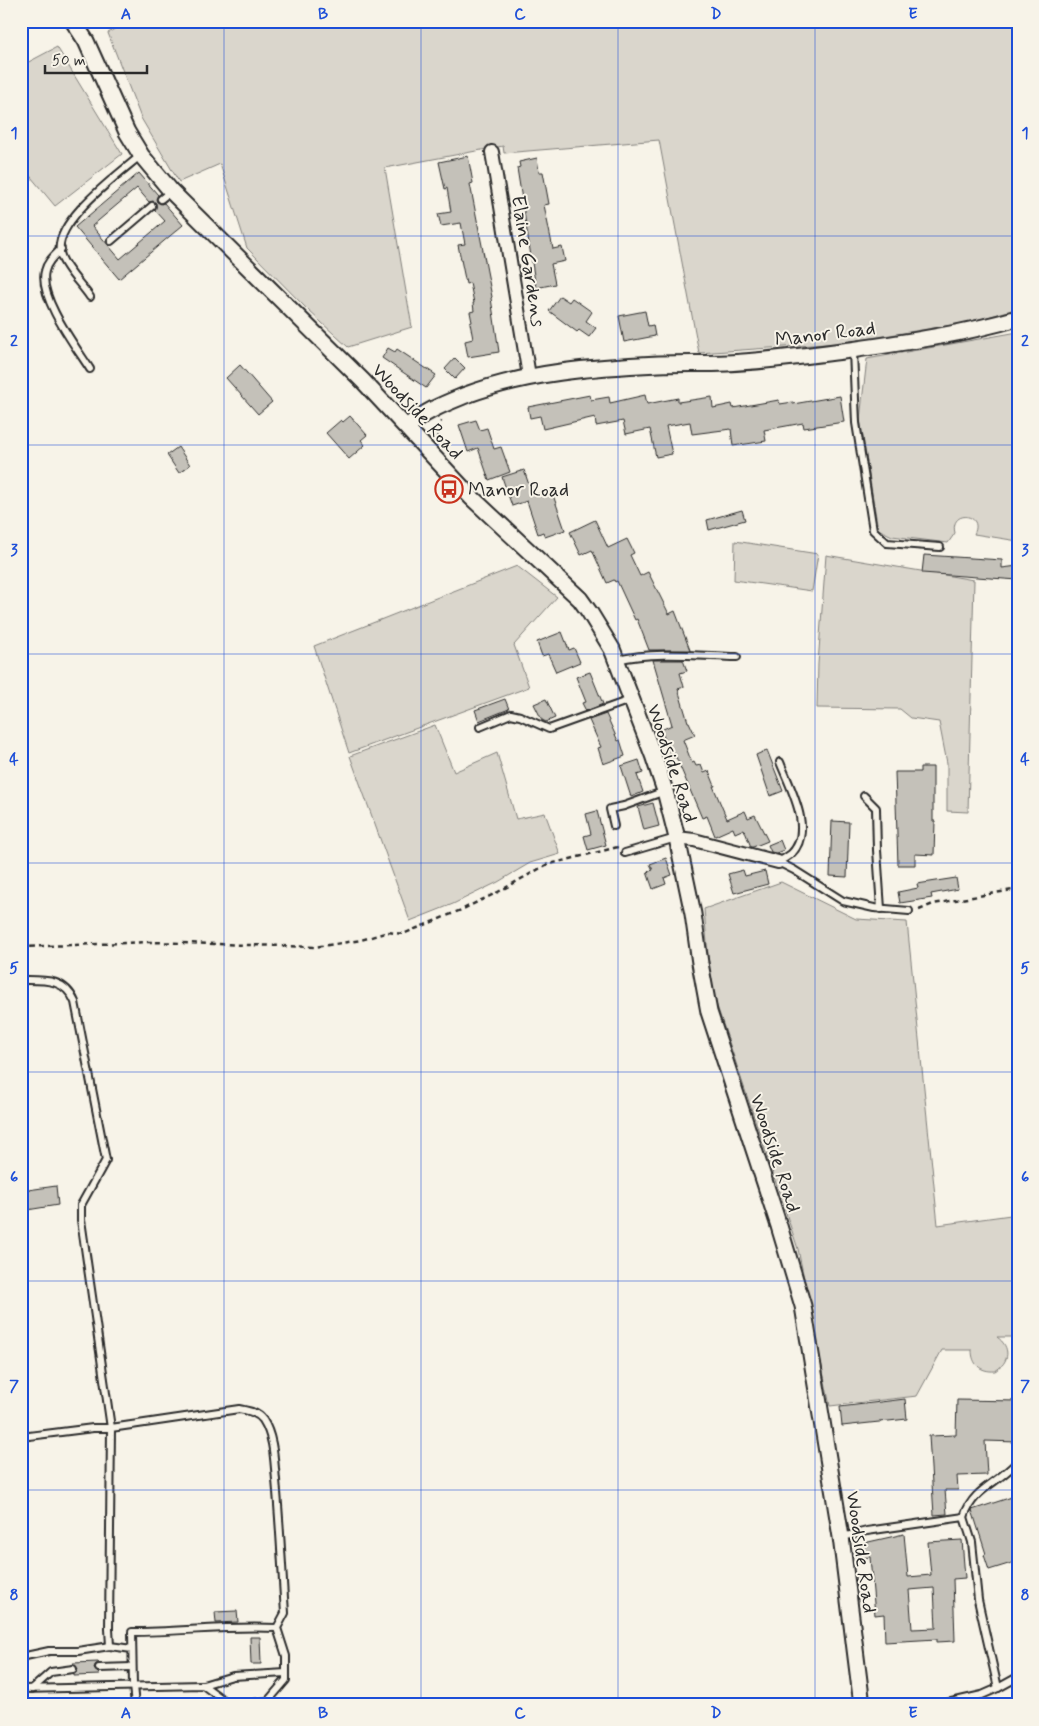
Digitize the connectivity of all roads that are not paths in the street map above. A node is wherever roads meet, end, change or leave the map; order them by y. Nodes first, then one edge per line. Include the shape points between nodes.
1 (73, 21) edge
2 (492, 152) dead end
3 (141, 156) junction
4 (152, 206) dead end
5 (111, 240) dead end
6 (61, 249) junction
7 (90, 297) dead end
8 (1018, 318) edge
9 (853, 350) junction
10 (90, 370) dead end
11 (529, 376) junction
12 (407, 427) junction
13 (940, 547) dead end
14 (737, 657) dead end
15 (616, 660) junction
16 (632, 700) junction
17 (480, 727) dead end
18 (780, 762) dead end
19 (665, 791) junction
20 (864, 796) dead end
21 (614, 826) dead end
22 (677, 838) junction
23 (625, 853) dead end
24 (778, 862) junction
25 (881, 909) junction
26 (909, 911) road end
27 (21, 980) edge
28 (111, 1428) junction
29 (21, 1437) edge
30 (1018, 1461) edge
31 (964, 1518) junction
32 (841, 1538) junction
33 (277, 1628) junction
34 (110, 1646) junction
35 (132, 1649) junction
36 (21, 1657) edge
37 (99, 1668) dead end
38 (132, 1668) junction
39 (73, 1669) dead end
40 (286, 1673) junction
41 (1018, 1677) edge
42 (203, 1685) junction
43 (132, 1686) junction
44 (998, 1688) junction
45 (21, 1689) edge
46 (32, 1689) junction
47 (134, 1705) edge
48 (230, 1705) edge
49 (240, 1705) edge
50 (862, 1705) edge
51 (938, 1705) edge

1 - 3 street, Woodside Road via 86,41
2 - 11 street, Elaine Gardens
3 - 6 lane via 80,208 64,231
3 - 12 street, Woodside Road via 166,195
4 - 5 lane
6 - 7 lane via 64,262
6 - 10 lane via 50,259 45,270 48,301
8 - 9 street, Manor Road via 941,336
9 - 11 street, Manor Road via 794,358 596,368
9 - 13 lane via 856,422 873,530 887,543
11 - 12 street, Manor Road via 442,404
12 - 15 street, Woodside Road via 471,497 580,599 605,636
14 - 15 lane via 649,655
15 - 16 street, Woodside Road
16 - 17 lane via 549,729 511,714
16 - 19 street, Woodside Road
18 - 24 lane via 802,819 802,832 791,854
19 - 21 lane via 610,809
19 - 22 street, Woodside Road
20 - 25 lane via 876,808
22 - 23 lane
22 - 24 street
22 - 32 street, Woodside Road via 694,914 709,1012 803,1306
24 - 25 lane via 844,901
25 - 26 lane
27 - 28 lane via 56,983 71,993 75,1002 106,1160 81,1205 81,1220
28 - 29 lane
28 - 33 lane via 240,1410 251,1411 263,1421 272,1444 279,1514 285,1613
28 - 34 lane
30 - 31 lane via 977,1494 967,1507
31 - 32 lane via 867,1531
31 - 44 lane via 972,1542 978,1600
32 - 50 street, Woodside Road
33 - 35 lane via 132,1632
33 - 40 lane via 286,1656
34 - 35 lane
34 - 36 lane via 49,1651
35 - 38 lane
37 - 38 lane
38 - 43 lane
39 - 46 lane via 51,1672
40 - 42 lane via 233,1676
40 - 49 lane via 286,1680 268,1702
41 - 44 lane
42 - 43 lane
42 - 48 lane
43 - 46 lane
43 - 47 lane
44 - 51 lane
45 - 46 lane

